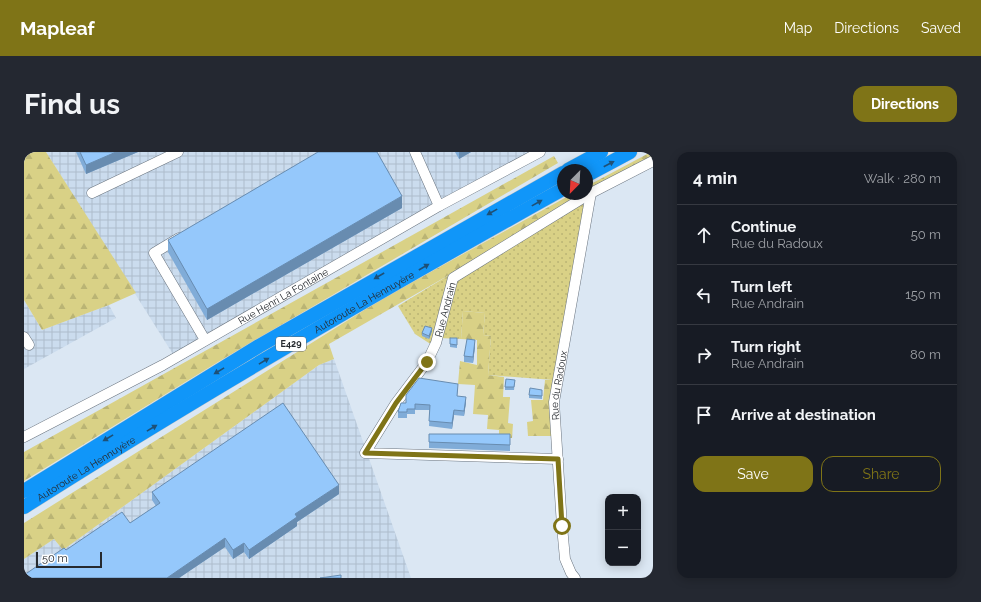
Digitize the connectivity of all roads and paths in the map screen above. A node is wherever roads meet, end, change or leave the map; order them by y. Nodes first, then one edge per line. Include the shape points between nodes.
1 (178, 152) edge
2 (415, 152) edge
3 (540, 152) edge
4 (601, 152) edge
5 (630, 152) edge
6 (653, 160) edge
7 (579, 164) edge
8 (593, 172) edge
9 (557, 176) edge
10 (557, 192) edge
11 (593, 192) edge
12 (92, 193) dead end
13 (580, 200) edge
14 (590, 200) edge
15 (439, 206) junction
16 (187, 233) edge
17 (206, 340) junction
18 (24, 437) edge
19 (558, 459) junction
20 (24, 491) edge
21 (24, 508) edge
22 (575, 578) edge

1 - 12 street
2 - 15 street
3 - 15 street, Rue Henri La Fontaine
4 - 7 highway
8 -> 5 highway
6 - 11 street, Rue Andrain
9 -> 20 highway, Autoroute La Hennuyère / E429 via 259,346
21 -> 10 highway, Autoroute La Hennuyère / E429 via 266,359
13 - 19 street, Rue Andrain via 453,278 436,342 427,362 396,403 365,453
14 - 19 street, Rue du Radoux via 554,402
15 - 17 street, Rue Henri La Fontaine
16 - 17 street via 154,253
17 - 18 street, Rue Henri La Fontaine
19 - 22 street, Rue du Radoux via 566,559

